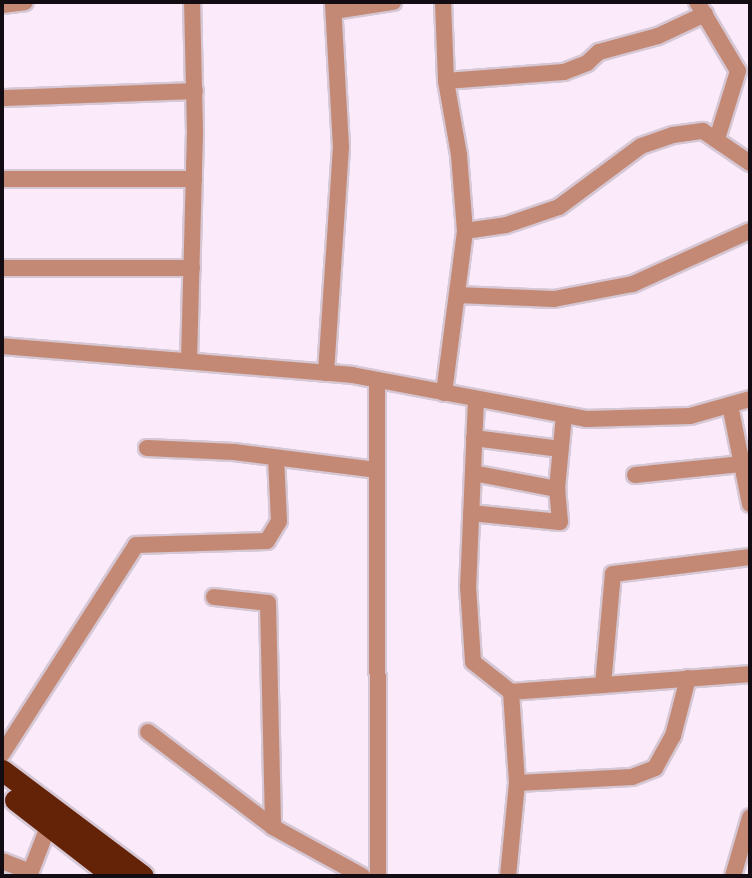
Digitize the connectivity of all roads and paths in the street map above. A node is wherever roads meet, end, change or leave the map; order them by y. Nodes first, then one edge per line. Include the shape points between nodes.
1 (25, 2) edge
2 (192, 2) edge
3 (393, 2) edge
4 (443, 2) edge
5 (2, 5) edge
6 (333, 6) edge
7 (701, 8) edge
8 (446, 81) junction
9 (195, 91) junction
10 (2, 98) edge
11 (717, 139) junction
12 (750, 163) edge
13 (2, 179) edge
14 (194, 179) junction
15 (465, 231) junction
16 (750, 231) edge
17 (2, 268) edge
18 (192, 268) junction
19 (457, 295) junction
20 (2, 346) edge
21 (189, 360) junction
22 (326, 373) junction
23 (377, 380) junction
24 (444, 393) junction
25 (476, 399) junction
26 (750, 399) edge
27 (730, 405) junction
28 (564, 415) junction
29 (474, 438) junction
30 (146, 448) dead end
31 (560, 449) junction
32 (744, 454) edge
33 (276, 458) junction
34 (376, 470) junction
35 (472, 473) junction
36 (635, 475) dead end
37 (557, 489) junction
38 (750, 503) edge
39 (471, 513) junction
40 (750, 557) edge
41 (214, 597) dead end
42 (750, 674) edge
43 (688, 678) junction
44 (604, 685) junction
45 (511, 691) junction
46 (149, 732) dead end
47 (2, 754) edge
48 (2, 770) edge
49 (517, 783) junction
50 (2, 789) edge
51 (750, 817) edge
52 (48, 827) junction
53 (273, 827) junction
54 (2, 861) edge
55 (740, 866) edge
56 (30, 874) edge
57 (113, 876) edge
58 (143, 876) edge
59 (362, 876) edge
60 (379, 876) edge
61 (508, 876) edge

1 - 5 street
2 - 9 street
3 - 6 street
4 - 8 street
6 - 22 street via 341,147
7 - 8 street via 658,37 599,52 587,63 564,72
7 - 11 street via 738,71
8 - 15 street
9 - 10 street
9 - 14 street
11 - 12 street
11 - 15 street via 703,131 641,146 559,207 506,225
13 - 14 street
14 - 18 street
15 - 19 street
16 - 19 street via 633,284 554,299
17 - 18 street
18 - 21 street
19 - 24 street
20 - 21 street
21 - 22 street
22 - 23 street
23 - 24 street
23 - 34 street
24 - 25 street
25 - 28 street
25 - 29 street
26 - 27 street
27 - 28 street via 690,416 586,419
27 - 32 street
28 - 31 street
29 - 31 street
29 - 35 street
30 - 33 street
31 - 37 street
32 - 36 street
32 - 38 street
33 - 34 street
33 - 47 street via 279,521 267,541 136,545
34 - 60 street
35 - 37 street
35 - 39 street
37 - 39 street via 560,522
39 - 45 street via 468,586 473,662
40 - 44 street via 613,574
41 - 53 street via 268,603
42 - 43 street
43 - 44 street
43 - 49 street via 673,736 655,768 632,777
44 - 45 street
45 - 49 street
46 - 53 street
48 - 58 highway
49 - 61 street
50 - 52 highway
51 - 55 street
52 - 56 street
52 - 57 highway
53 - 59 street
54 - 56 street

